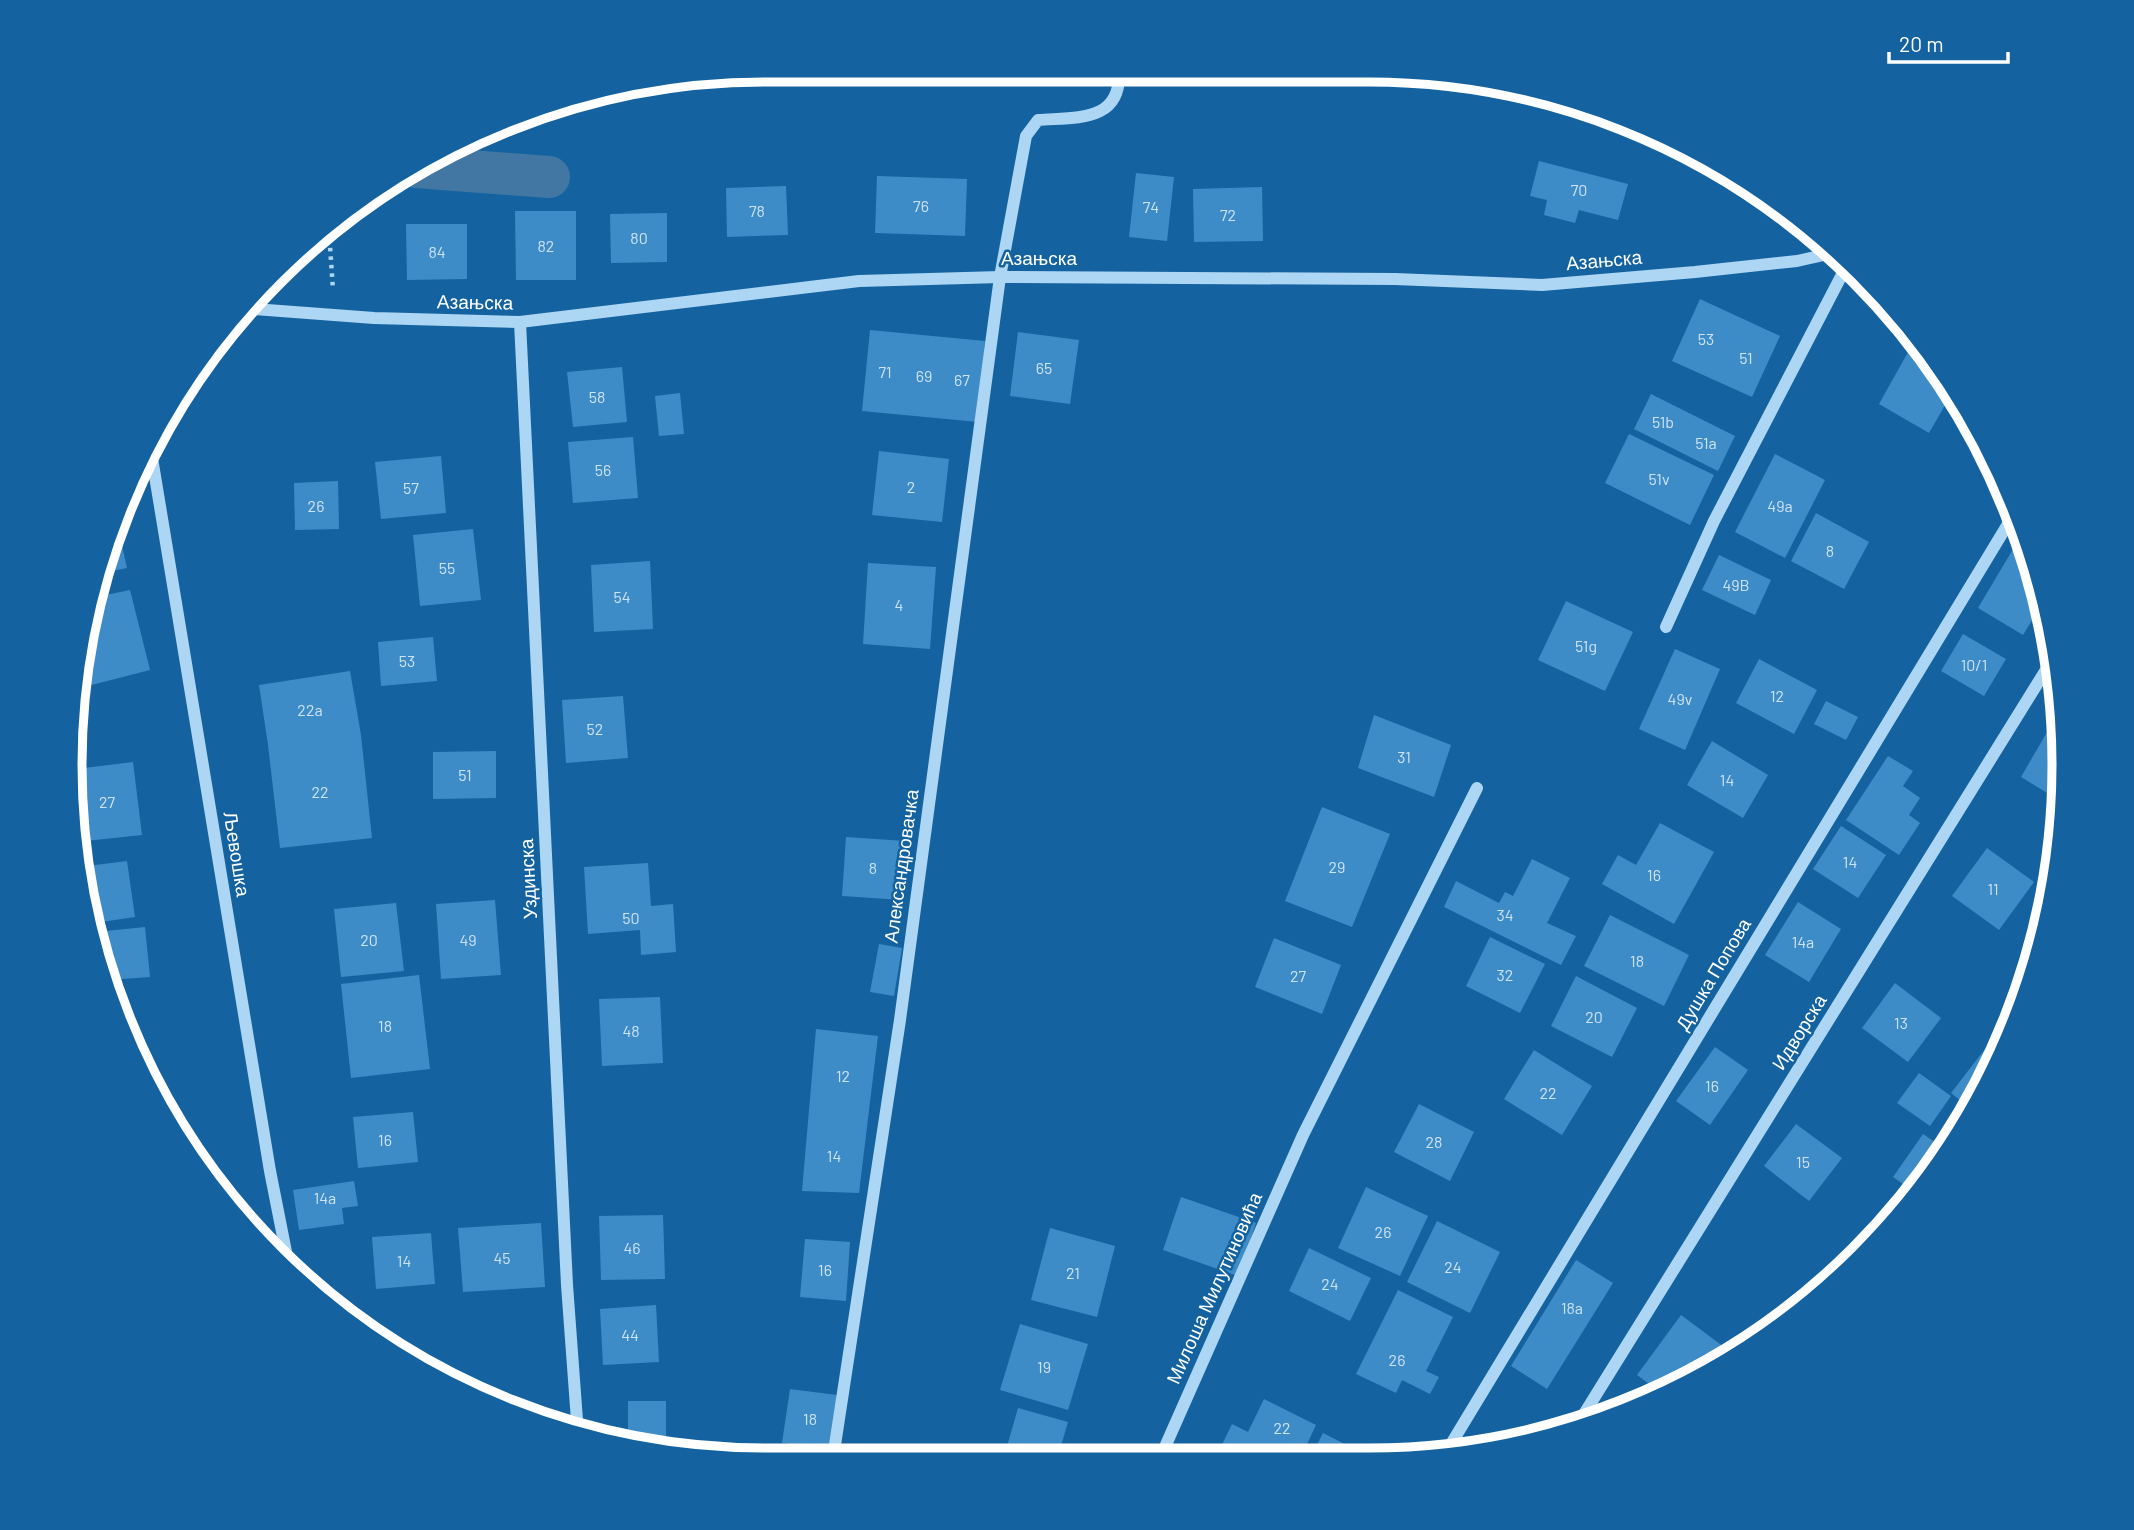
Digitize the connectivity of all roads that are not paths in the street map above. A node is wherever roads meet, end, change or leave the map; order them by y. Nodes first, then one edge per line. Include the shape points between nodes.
1 (1119, 82) edge
2 (1823, 255) edge
3 (1843, 273) edge
4 (1000, 278) junction
5 (257, 309) edge
6 (520, 322) junction
7 (153, 463) edge
8 (2008, 524) edge
9 (1666, 628) dead end
10 (2045, 671) edge
11 (1477, 788) dead end
12 (286, 1252) edge
13 (1585, 1413) edge
14 (577, 1421) edge
15 (1452, 1443) edge
16 (835, 1448) edge
17 (1165, 1448) edge

1 - 4 street, Александровачка via 1112,103 1094,115 1038,120 1026,136
2 - 4 street, Азањска via 1542,285 1395,279
3 - 9 street via 1714,521
4 - 6 street, Азањска via 859,281
4 - 16 street, Александровачка via 900,1020
5 - 6 street, Азањска
6 - 14 street, Уздинска
7 - 12 street, Љевошка
8 - 15 street, Душка Попова
10 - 13 street, Идворска
11 - 17 street, Милоша Милутиновића via 1303,1135

